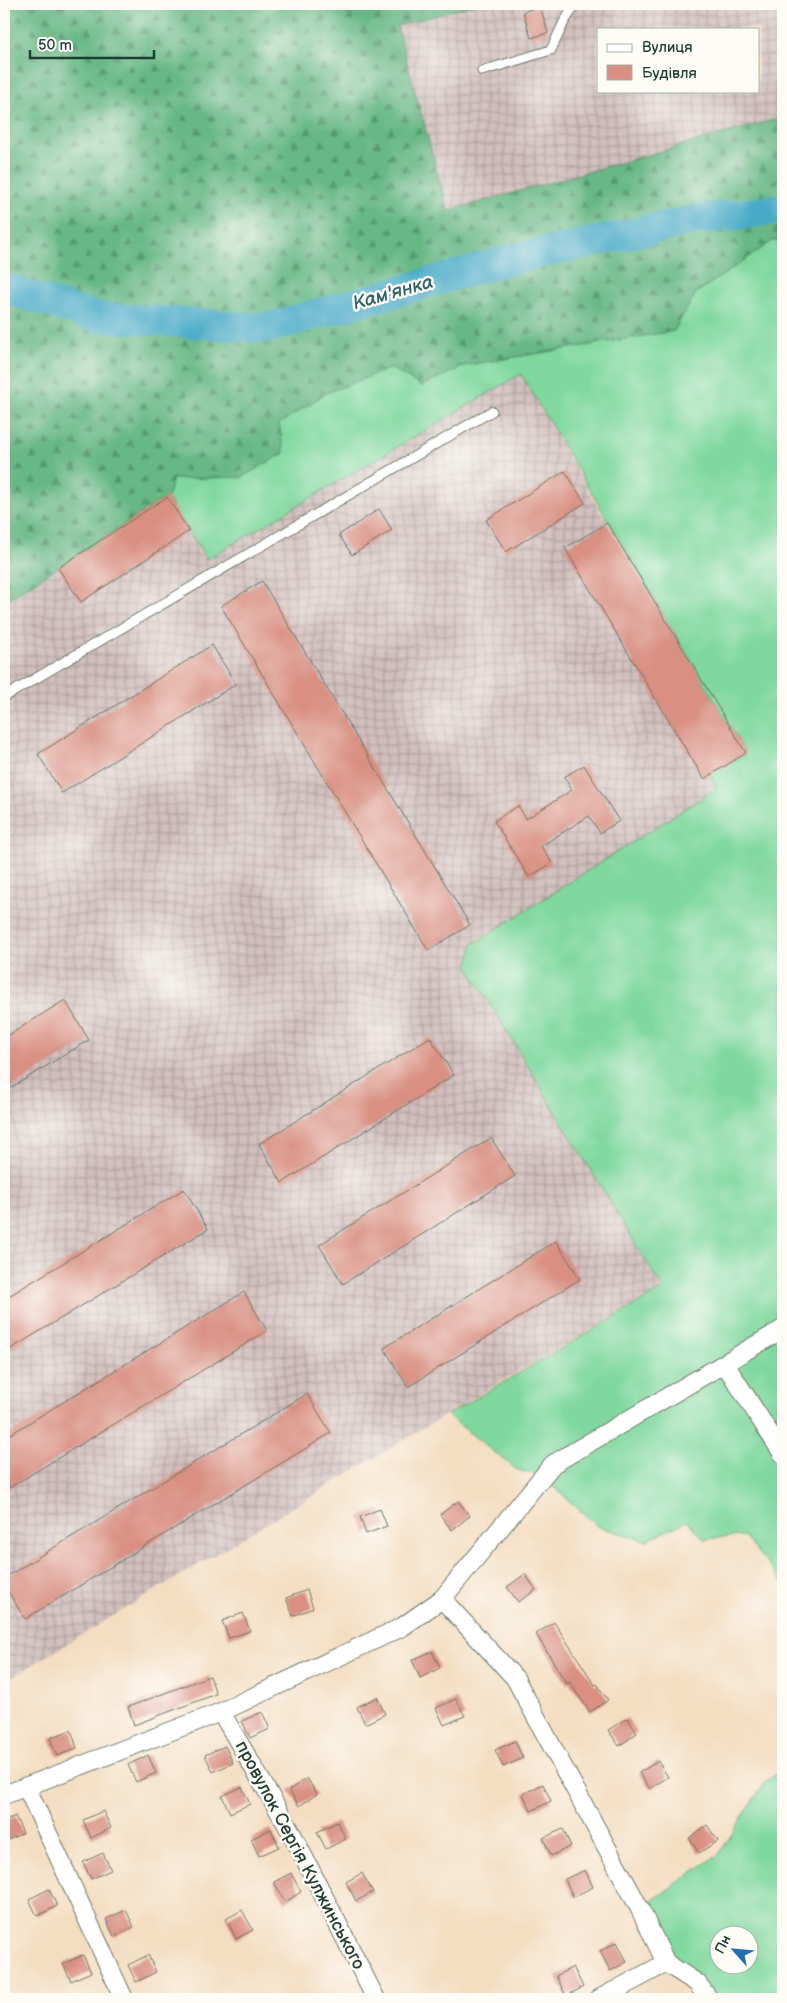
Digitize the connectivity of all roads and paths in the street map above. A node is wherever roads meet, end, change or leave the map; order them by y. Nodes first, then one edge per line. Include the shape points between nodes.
1 (576, 4) edge
2 (482, 71) dead end
3 (492, 411) dead end
4 (4, 697) edge
5 (783, 1329) edge
6 (725, 1364) junction
7 (783, 1454) edge
8 (442, 1599) junction
9 (221, 1712) junction
10 (26, 1786) junction
11 (4, 1795) edge
12 (666, 1963) junction
13 (124, 1999) edge
14 (376, 1999) edge
15 (598, 1999) edge
16 (709, 1999) edge

1 - 2 lane via 551,50
3 - 4 lane
5 - 6 street
6 - 7 street
6 - 8 street via 553,1464
8 - 9 street via 402,1627
8 - 12 street via 515,1678
9 - 10 street
9 - 14 street, провулок Сергія Кулжинського via 290,1830
10 - 11 street
10 - 13 street
12 - 15 street
12 - 16 street via 697,1983

